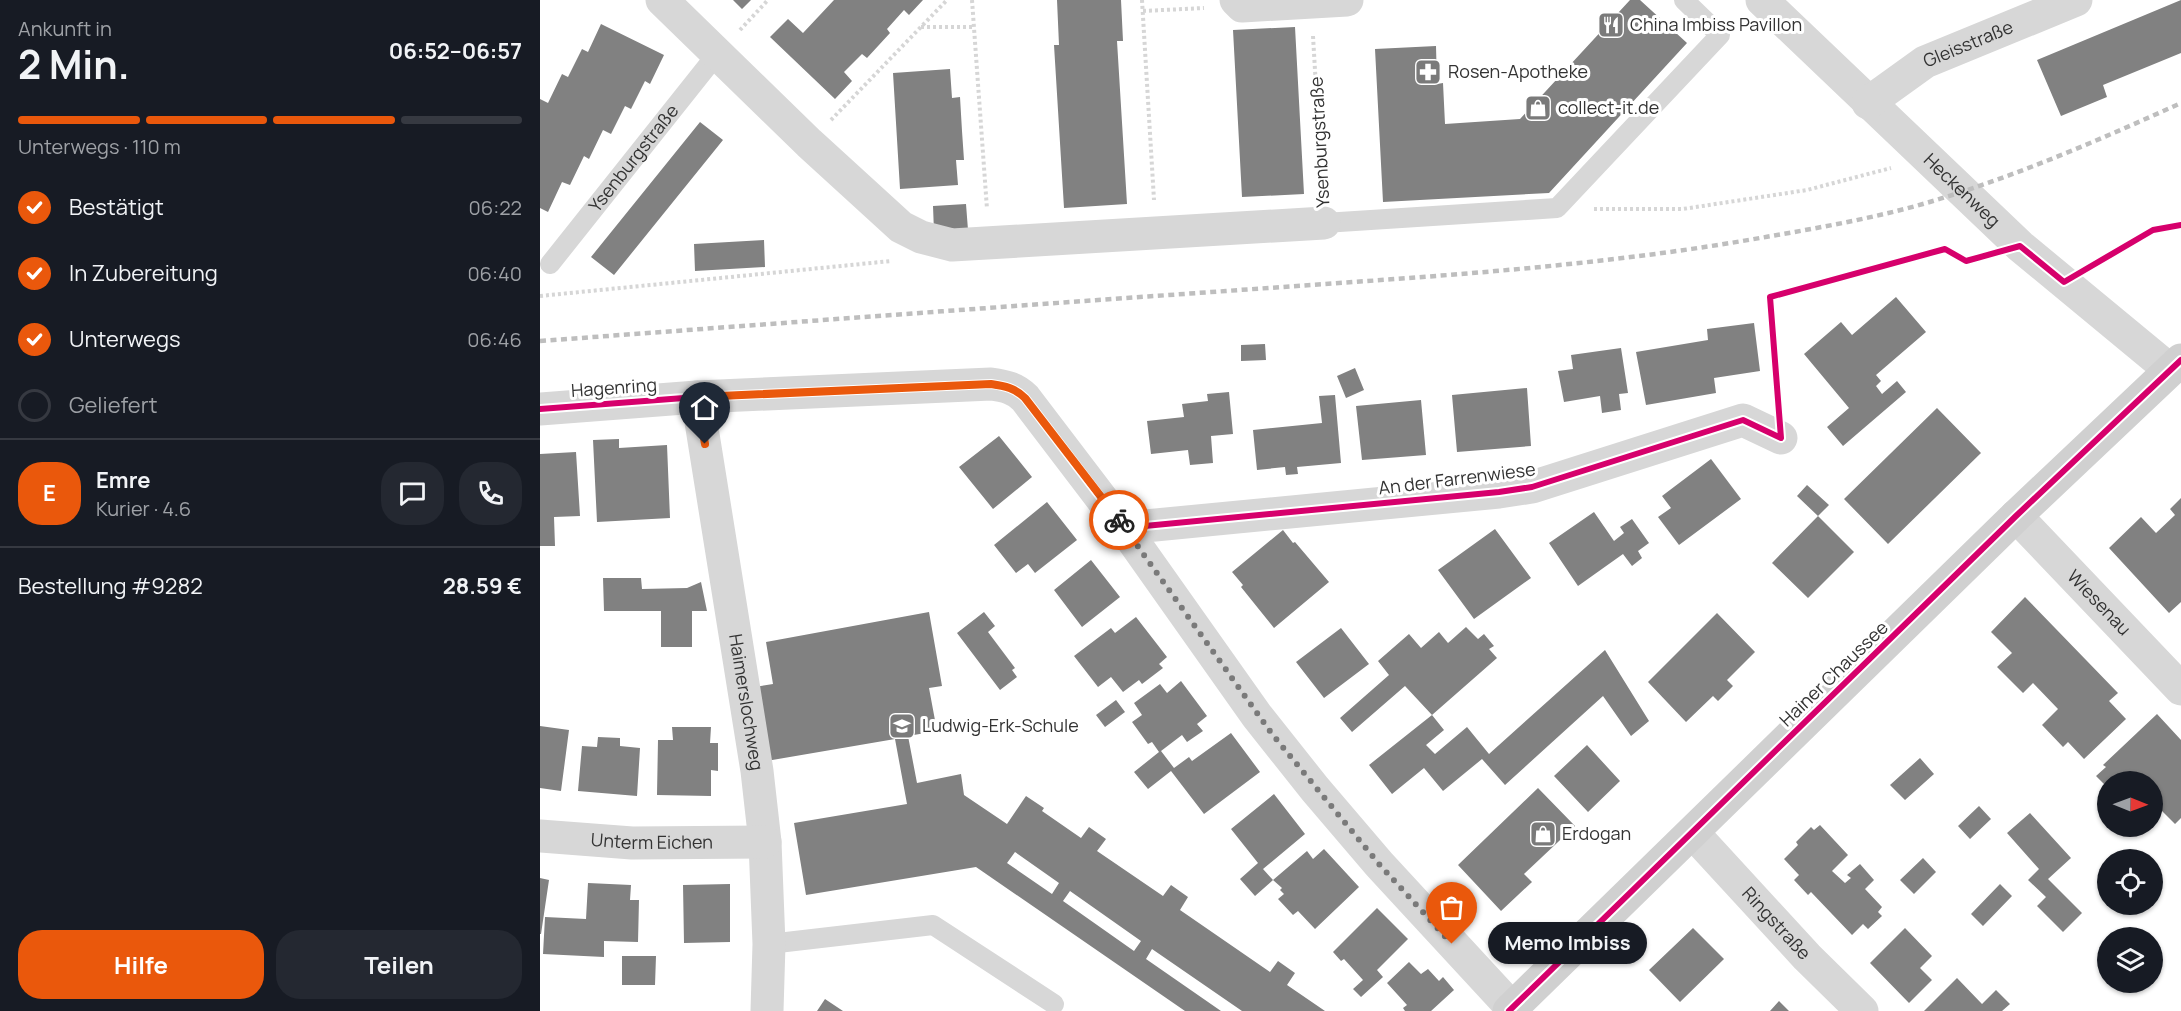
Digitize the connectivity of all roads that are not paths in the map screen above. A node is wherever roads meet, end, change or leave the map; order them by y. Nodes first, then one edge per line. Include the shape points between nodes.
1 (662, 0) edge
2 (1347, 0) edge
3 (1684, 0) edge
4 (1762, 0) edge
5 (2076, 0) edge
6 (1239, 3) edge
7 (717, 54) junction
8 (1868, 103) junction
9 (1324, 223) joint
10 (550, 264) dead end
11 (2176, 365) edge
12 (697, 397) junction
13 (540, 408) edge
14 (1781, 438) road end
15 (2016, 516) junction
16 (1125, 528) junction
17 (2181, 689) edge
18 (1693, 833) junction
19 (540, 836) edge
20 (765, 842) junction
21 (769, 944) junction
22 (1054, 1004) dead end
23 (1510, 1009) edge
24 (767, 1011) edge
25 (1862, 1011) edge

1 - 7 street, Ysenburgstraße
2 - 6 street
3 - 9 lane via 1720,35 1557,208
4 - 8 street, Heckenweg
5 - 8 street, Gleisstraße via 1925,62
7 - 9 street, Ysenburgstraße via 901,227 939,243
7 - 10 lane, Ysenburgstraße
8 - 11 street, Heckenweg via 2020,246
11 - 15 street, Hainer Chaussee
12 - 13 street, Hagenring
12 - 16 street, Hagenring via 1008,386 1025,398
12 - 20 street, Haimerslochweg
14 - 16 street, An der Farrenwiese via 1743,420 1532,487
15 - 17 street, Wiesenau
15 - 18 street, Hainer Chaussee
16 - 23 street, Hagenring via 1257,716 1315,789
18 - 23 street, Hainer Chaussee
18 - 25 street, Ringstraße
19 - 20 street, Unterm Eichen via 632,843
20 - 21 street, Haimerslochweg
21 - 22 lane via 933,925
21 - 24 street, Haimerslochweg

